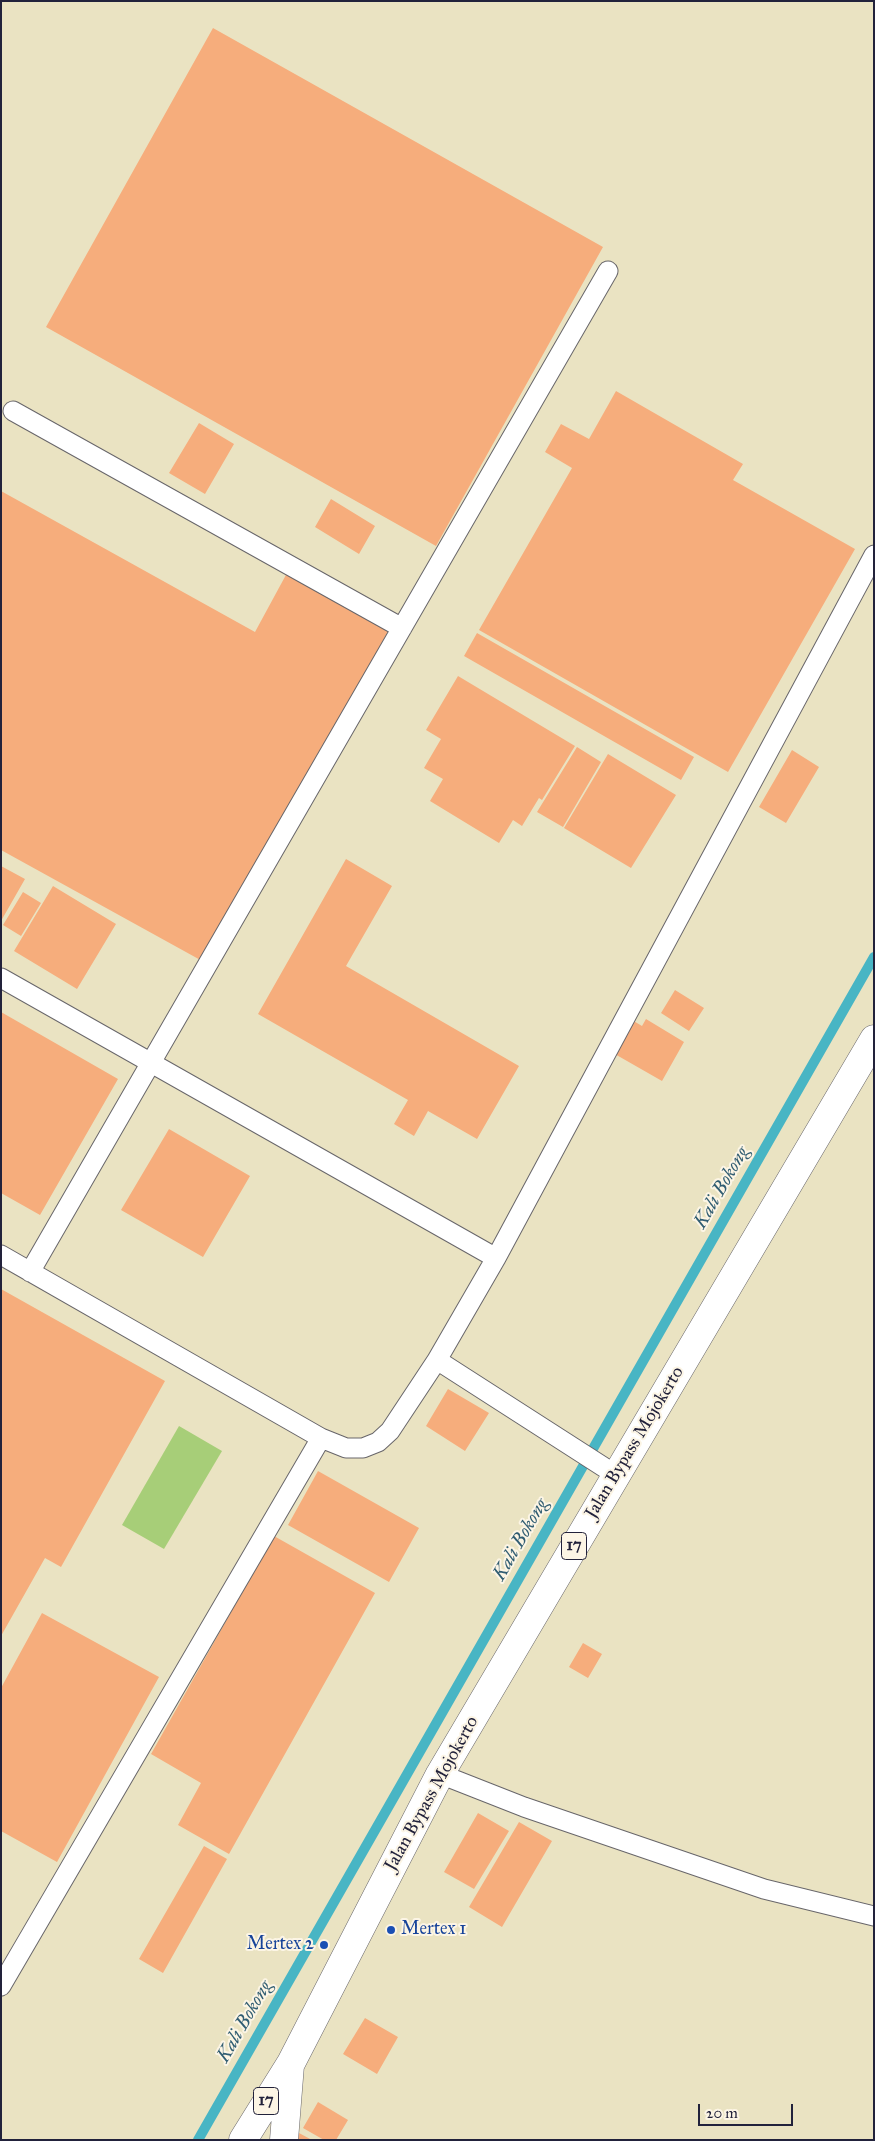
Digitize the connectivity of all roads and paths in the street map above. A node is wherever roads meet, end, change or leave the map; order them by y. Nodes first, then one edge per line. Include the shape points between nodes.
1 (608, 271) dead end
2 (13, 410) dead end
3 (874, 555) edge
4 (402, 628) junction
5 (1, 978) edge
6 (874, 1039) edge
7 (151, 1063) junction
8 (1, 1255) edge
9 (496, 1258) junction
10 (30, 1272) junction
11 (437, 1360) junction
12 (321, 1438) junction
13 (606, 1468) junction
14 (440, 1774) junction
15 (874, 1916) edge
16 (1, 1986) edge
17 (290, 2063) junction
18 (243, 2140) edge
19 (284, 2140) edge

1 - 4 lane
2 - 4 lane
3 - 9 lane
4 - 7 lane
5 - 7 lane
6 - 13 highway, Jalan Bypass Mojokerto / 17
7 - 9 lane
7 - 10 lane
8 - 10 lane
9 - 11 lane
10 - 12 lane
11 - 12 lane via 390,1431 378,1442 363,1448 346,1448
11 - 13 lane
12 - 16 lane
13 - 14 highway, Jalan Bypass Mojokerto / 17
14 - 15 lane via 524,1807 764,1889
14 - 17 highway, Jalan Bypass Mojokerto / 17
17 - 18 highway, Jalan Bypass Mojokerto / 17
17 - 19 highway, Jalan Bypass Mojokerto / 17

